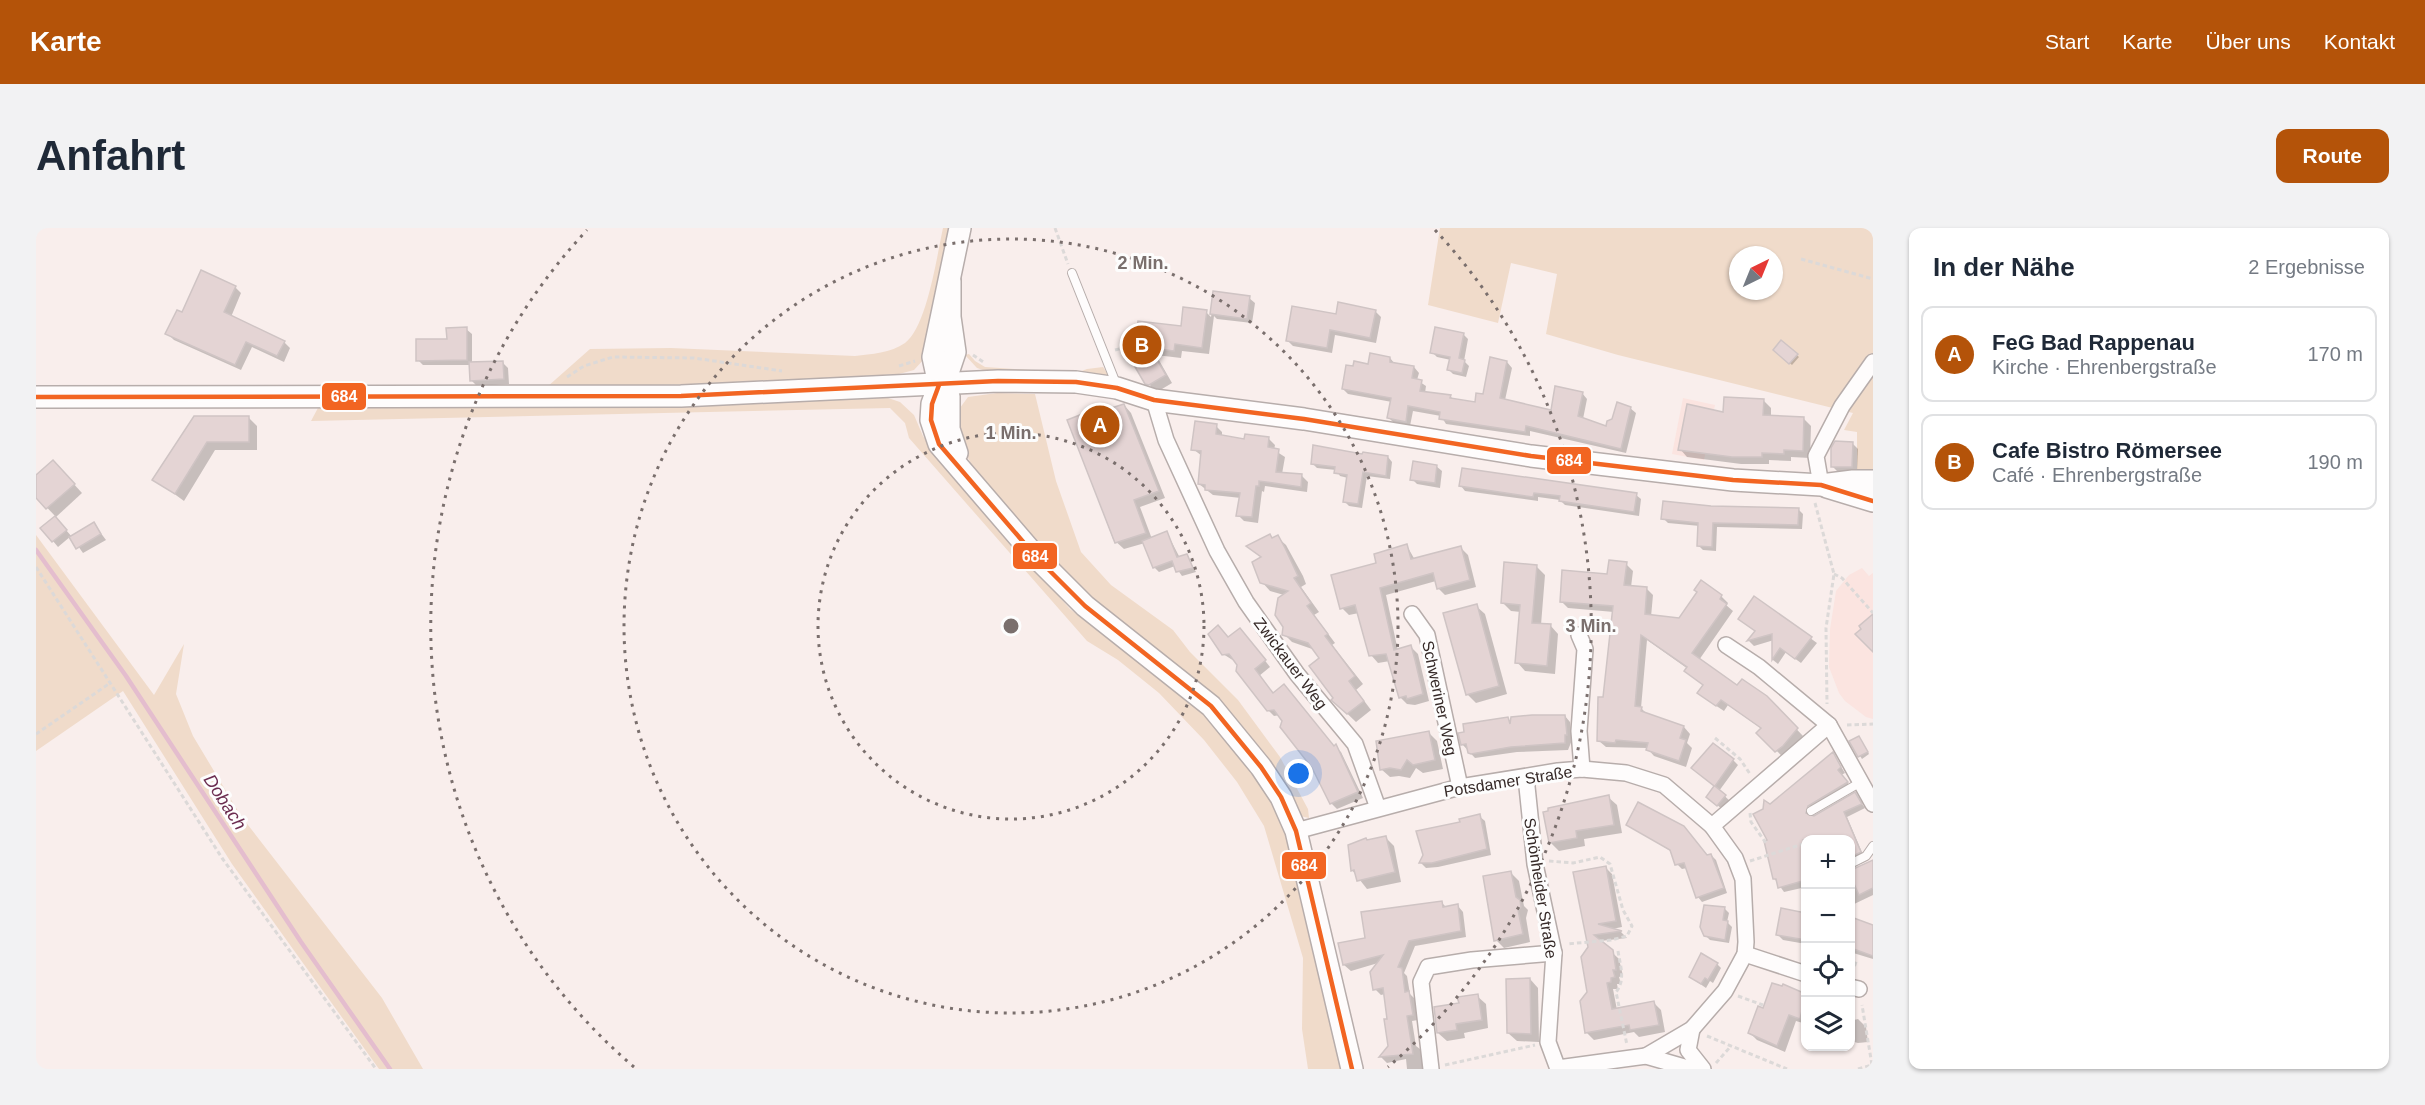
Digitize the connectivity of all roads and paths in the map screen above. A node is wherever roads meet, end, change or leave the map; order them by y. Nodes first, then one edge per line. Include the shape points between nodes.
1 (960, 228) edge
2 (1055, 228) edge
3 (1801, 259) dead end
4 (1072, 273) joint
5 (1873, 279) edge
6 (950, 280) junction
7 (1131, 346) dead end
8 (955, 352) junction
9 (1105, 354) junction
10 (933, 357) junction
11 (1873, 362) edge
12 (996, 365) dead end
13 (897, 367) dead end
14 (792, 373) dead end
15 (566, 378) dead end
16 (939, 386) junction
17 (1117, 388) junction
18 (36, 397) edge
19 (1154, 400) junction
20 (1873, 482) edge
21 (1816, 484) junction
22 (1873, 501) edge
23 (36, 567) edge
24 (1833, 574) junction
25 (1873, 613) edge
26 (1412, 614) dead end
27 (1579, 635) dead end
28 (1726, 645) dead end
29 (110, 683) junction
30 (1873, 724) edge
31 (1829, 725) junction
32 (36, 734) edge
33 (1715, 738) dead end
34 (1582, 769) junction
35 (1526, 777) junction
36 (1861, 782) junction
37 (1460, 787) junction
38 (1754, 788) junction
39 (1873, 804) edge
40 (1378, 808) junction
41 (1811, 811) dead end
42 (1712, 826) junction
43 (1296, 831) junction
44 (1766, 843) dead end
45 (1801, 844) edge
46 (1873, 846) edge
47 (1741, 859) junction
48 (1855, 862) edge
49 (1535, 864) junction
50 (1754, 872) dead end
51 (1553, 948) junction
52 (1618, 951) dead end
53 (1745, 954) junction
54 (1857, 959) dead end
55 (1801, 972) edge
56 (1855, 972) edge
57 (1727, 988) junction
58 (1743, 988) dead end
59 (1855, 992) edge
60 (1734, 1003) dead end
61 (1763, 1005) dead end
62 (1714, 1028) dead end
63 (1692, 1029) junction
64 (1706, 1035) junction
65 (1548, 1042) junction
66 (1731, 1046) junction
67 (1646, 1056) junction
68 (1629, 1058) junction
69 (1873, 1066) edge
70 (1558, 1068) edge
71 (376, 1069) edge
72 (1352, 1069) edge
73 (1431, 1069) edge
74 (1691, 1069) edge
75 (1703, 1069) edge
76 (1710, 1069) edge
77 (1787, 1069) edge
78 (1858, 1069) edge

1 - 6 street
2 - 4 path
3 - 5 path
4 - 9 lane
6 - 8 street
6 - 10 street
7 - 9 path
8 - 12 path via 970,351 976,359
8 - 16 street
9 - 17 lane
10 - 13 path
10 - 16 street
11 - 21 street via 1842,406 1816,456
14 - 15 path via 694,358 613,357 584,366
16 - 17 street via 998,381
16 - 18 street via 681,396
16 - 43 street via 931,420 939,444 1037,558 1085,606 1211,706 1261,767 1281,797
17 - 19 street
19 - 21 street via 1304,419 1531,456 1733,480
19 - 40 street, Zwickauer Weg via 1166,440 1246,602 1297,674 1355,744
20 - 21 street
21 - 22 street
21 - 24 path
23 - 29 path
24 - 25 path via 1842,578
24 - 31 path via 1826,638
26 - 37 street, Schweriner Weg via 1427,635
27 - 34 street via 1584,649 1579,731
28 - 31 street
29 - 32 path
29 - 71 path via 222,858
30 - 31 path
31 - 36 street
31 - 38 street
33 - 38 path via 1734,753
34 - 35 street, Potsdamer Straße
34 - 42 street, Potsdamer Straße via 1626,773 1664,785
35 - 37 street, Potsdamer Straße
35 - 49 street, Schönheider Straße
36 - 39 street
36 - 41 lane
37 - 40 street, Potsdamer Straße
38 - 42 street
38 - 44 path via 1759,806 1750,812 1751,822
40 - 43 street, Potsdamer Straße
42 - 47 street, Potsdamer Straße
43 - 72 street
45 - 47 path
46 - 48 lane
47 - 50 path
47 - 53 street, Potsdamer Straße
49 - 51 street, Schönheider Straße
49 - 51 path via 1573,863 1600,857 1605,860 1610,864 1623,910 1632,926 1627,936
51 - 65 street, Schönheider Straße
51 - 73 street via 1428,967 1421,982
52 - 68 path via 1622,976 1616,992
53 - 55 street
53 - 57 street, Potsdamer Straße
54 - 56 path
57 - 61 path via 1740,998
57 - 63 street, Potsdamer Straße
58 - 60 path
59 - 69 path
62 - 64 path
63 - 64 path
63 - 67 street, Potsdamer Straße
63 - 75 street via 1688,1050
64 - 66 path
65 - 70 street, Schönheider Straße
65 - 73 path
66 - 76 path
66 - 77 path
67 - 68 street
67 - 74 street
68 - 70 street
69 - 78 path

